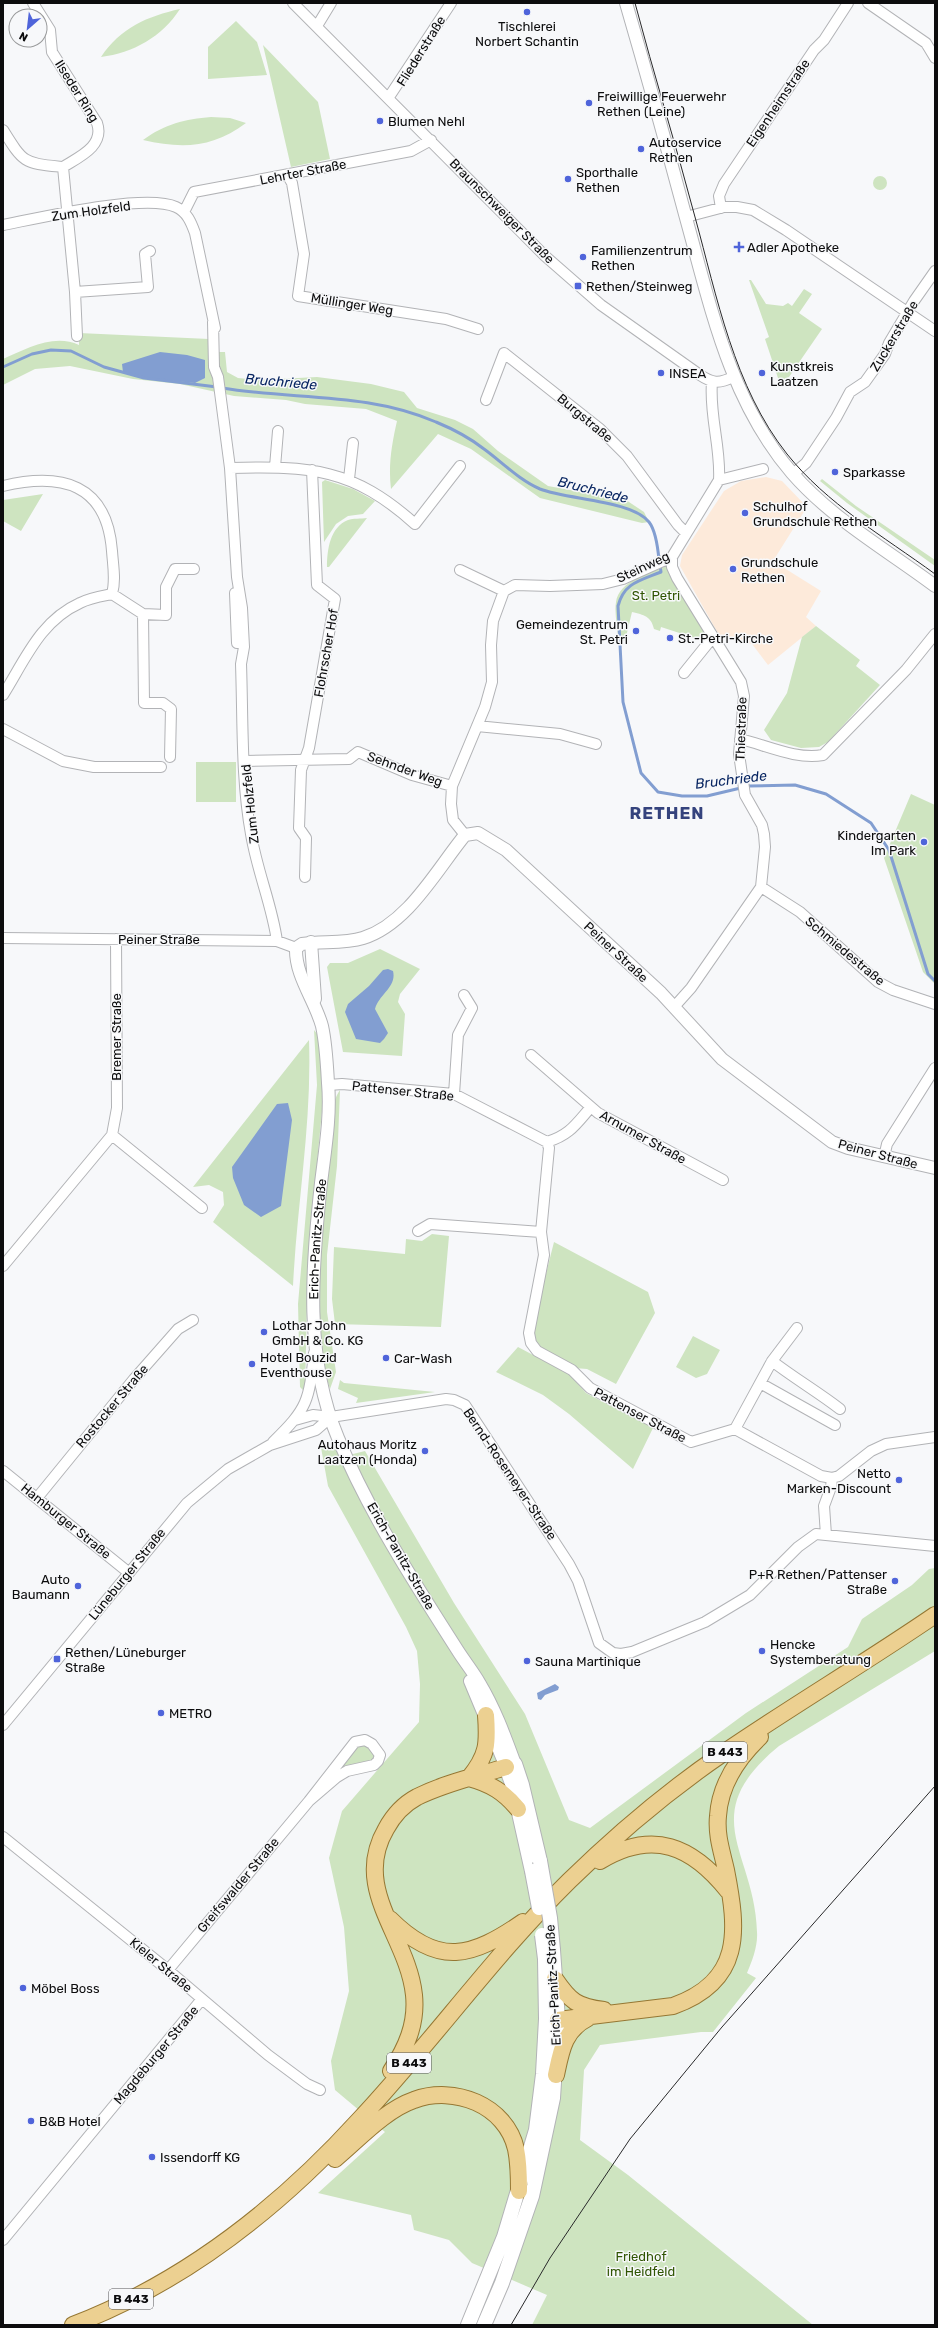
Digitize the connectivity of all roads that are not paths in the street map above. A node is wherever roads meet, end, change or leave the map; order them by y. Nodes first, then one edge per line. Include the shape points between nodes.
1 (33, 3) edge
2 (294, 3) edge
3 (331, 3) edge
4 (451, 3) edge
5 (626, 3) edge
6 (848, 3) edge
7 (868, 3) edge
8 (317, 26) junction
9 (935, 58) edge
10 (389, 97) junction
11 (3, 130) edge
12 (431, 140) junction
13 (63, 168) junction
14 (288, 176) junction
15 (721, 208) junction
16 (184, 212) junction
17 (68, 213) junction
18 (686, 217) junction
19 (3, 225) edge
20 (150, 251) dead end
21 (935, 271) edge
22 (75, 292) junction
23 (908, 312) junction
24 (478, 329) dead end
25 (935, 331) edge
26 (77, 336) dead end
27 (733, 377) junction
28 (712, 382) junction
29 (486, 400) dead end
30 (278, 431) dead end
31 (353, 443) dead end
32 (460, 466) dead end
33 (275, 467) junction
34 (230, 468) junction
35 (763, 469) dead end
36 (312, 470) junction
37 (792, 474) junction
38 (349, 479) junction
39 (719, 480) junction
40 (3, 486) edge
41 (686, 533) junction
42 (664, 560) junction
43 (194, 569) dead end
44 (460, 570) dead end
45 (935, 586) edge
46 (504, 591) junction
47 (112, 594) junction
48 (143, 614) junction
49 (935, 634) edge
50 (713, 637) junction
51 (684, 673) dead end
52 (3, 695) edge
53 (477, 726) junction
54 (3, 729) edge
55 (740, 740) junction
56 (596, 744) dead end
57 (170, 757) dead end
58 (305, 758) junction
59 (245, 761) junction
60 (161, 767) dead end
61 (452, 786) junction
62 (465, 835) junction
63 (305, 877) dead end
64 (761, 887) junction
65 (3, 938) edge
66 (116, 939) junction
67 (277, 941) junction
68 (311, 942) junction
69 (296, 948) junction
70 (464, 995) dead end
71 (935, 1004) edge
72 (674, 1007) junction
73 (316, 1009) junction
74 (531, 1055) dead end
75 (935, 1068) edge
76 (329, 1085) junction
77 (454, 1094) junction
78 (591, 1107) junction
79 (112, 1135) junction
80 (547, 1142) junction
81 (884, 1157) junction
82 (935, 1168) edge
83 (723, 1180) dead end
84 (202, 1208) dead end
85 (418, 1231) dead end
86 (541, 1232) junction
87 (3, 1266) edge
88 (193, 1320) dead end
89 (797, 1328) dead end
90 (315, 1345) junction
91 (772, 1361) junction
92 (760, 1383) junction
93 (840, 1409) dead end
94 (331, 1418) junction
95 (295, 1420) junction
96 (835, 1425) dead end
97 (735, 1429) junction
98 (935, 1437) edge
99 (270, 1444) junction
100 (3, 1471) edge
101 (832, 1478) junction
102 (37, 1498) junction
103 (829, 1535) junction
104 (935, 1546) edge
105 (128, 1572) junction
106 (935, 1615) edge
107 (459, 1652) junction
108 (789, 1710) junction
109 (486, 1715) junction
110 (3, 1725) edge
111 (511, 1766) junction
112 (469, 1778) junction
113 (309, 1801) junction
114 (518, 1809) junction
115 (3, 1837) edge
116 (536, 1866) junction
117 (569, 1881) junction
118 (728, 1891) junction
119 (544, 1907) junction
120 (386, 1914) junction
121 (549, 1954) junction
122 (168, 1970) junction
123 (555, 1979) junction
124 (202, 1999) junction
125 (624, 2012) junction
126 (590, 2017) junction
127 (552, 2019) junction
128 (556, 2075) junction
129 (320, 2090) dead end
130 (363, 2117) junction
131 (519, 2191) junction
132 (284, 2195) junction
133 (3, 2240) edge
134 (73, 2325) edge
135 (468, 2325) edge
136 (484, 2325) edge

1 - 13 street, Ilseder Ring via 50,30 52,52 98,123 100,132 98,141 91,149
2 - 8 street, Braunschweiger Straße
3 - 8 street
4 - 10 street, Fliederstraße
5 - 18 street
6 - 15 street, Eigenheimstraße via 724,184 719,196
7 - 9 street via 926,43
8 - 10 street, Braunschweiger Straße
10 - 12 street, Braunschweiger Straße
11 - 13 street via 18,156 25,161
12 - 14 street, Lehrter Straße via 411,151
12 - 28 street, Braunschweiger Straße via 545,256 581,288
13 - 17 street
14 - 16 street, Lehrter Straße via 194,192
14 - 24 street, Müllinger Weg via 292,183 304,254 298,296 446,319
15 - 18 street
15 - 23 street via 753,210
16 - 17 street, Zum Holzfeld via 170,205 139,204 107,206
16 - 34 street, Zum Holzfeld via 195,233 220,359 218,377
17 - 19 street, Zum Holzfeld
17 - 22 street
18 - 27 street
20 - 22 street via 146,254 148,287
21 - 23 street, Zuckerstraße
22 - 26 street
23 - 25 street
23 - 37 street, Zuckerstraße via 885,354 865,382 850,392 806,462
27 - 28 street via 724,382
27 - 37 street via 751,415 772,449
28 - 39 street via 710,399 720,467
29 - 41 street, Burgstraße via 504,353 600,429 622,450
30 - 33 street
31 - 38 street
32 - 38 street via 415,524 382,496
33 - 34 street
33 - 36 street
34 - 59 street, Zum Holzfeld via 237,577 243,622 241,664
35 - 39 street
36 - 38 street
36 - 58 street, Flohrscher Hof via 317,585 335,599 309,748
37 - 45 street via 832,511
39 - 41 street, Steinweg
40 - 47 street via 34,480 53,480 66,483 90,496 106,517 111,535 115,585
41 - 42 street, Steinweg
42 - 46 street, Steinweg via 623,579 604,584 515,585
42 - 50 street, Thiestraße via 672,567
43 - 48 street via 175,569 166,587 166,615
44 - 46 street
46 - 53 street via 493,622 492,682
47 - 48 street
47 - 52 street via 81,602 49,622
48 - 57 street via 144,704 162,703 171,709
49 - 55 street via 906,670 823,755 796,755
50 - 51 street
50 - 55 street, Thiestraße via 741,682 744,696
53 - 56 street via 560,734
53 - 61 street
54 - 60 street via 63,761 94,767
55 - 64 street, Thiestraße via 739,754 745,795 762,825 764,834
58 - 59 street
58 - 61 street, Sehnder Weg via 349,759 358,752 412,775
58 - 63 street via 301,770 299,828 306,838
59 - 67 street, Zum Holzfeld via 251,835
61 - 62 street via 453,820
62 - 68 street via 428,887 388,925 363,938
62 - 72 street, Peiner Straße via 478,833 506,850
64 - 71 street, Schmiedestraße via 800,912 878,982 893,990
64 - 72 street, Thiestraße via 691,988
65 - 66 street, Peiner Straße
66 - 67 street, Peiner Straße
66 - 79 street, Bremer Straße via 117,1108
67 - 69 street, Peiner Straße
68 - 69 street
68 - 73 street, Erich-Panitz-Straße
69 - 73 street, Erich-Panitz-Straße via 296,961
70 - 77 street via 472,1008 458,1035
72 - 81 street, Peiner Straße via 722,1059 832,1142
73 - 76 street, Erich-Panitz-Straße via 322,1028
74 - 78 street, Arnumer Straße
75 - 81 street via 887,1144
76 - 77 street, Pattenser Straße
76 - 90 street, Erich-Panitz-Straße via 314,1259
77 - 80 street, Pattenser Straße
78 - 80 street via 570,1132
78 - 83 street, Arnumer Straße via 623,1127
79 - 84 street
79 - 87 street, Bremer Straße
80 - 86 street, Pattenser Straße via 549,1148
81 - 82 street, Peiner Straße
85 - 86 street via 430,1224
86 - 97 street, Pattenser Straße via 544,1255 529,1333 531,1343 537,1351 572,1370 590,1388 691,1442
88 - 102 street, Rostocker Straße via 178,1329 134,1379
89 - 91 street
90 - 94 street, Erich-Panitz-Straße
90 - 95 street, Lüneburger Straße via 307,1397 303,1409
91 - 92 street
91 - 93 street
92 - 96 street
92 - 97 street
94 - 95 street, Lüneburger Straße via 313,1415
94 - 99 street, Lüneburger Straße via 316,1430
94 - 103 street, Bernd-Rosemeyer-Straße via 446,1400 454,1400 465,1405 569,1564 578,1581 599,1643 606,1650 621,1654 705,1622 750,1595 798,1547 816,1534
94 - 107 street, Erich-Panitz-Straße via 370,1502
95 - 99 street, Lüneburger Straße
97 - 101 street via 821,1476
98 - 101 street via 886,1444 871,1451 839,1476
99 - 105 street, Lüneburger Straße via 228,1469 187,1503
100 - 102 street, Hamburger Straße
101 - 103 street via 824,1506
102 - 105 street, Hamburger Straße
103 - 104 street
105 - 110 street, Lüneburger Straße
106 - 108 main road, B 443
107 - 109 street, Erich-Panitz-Straße
107 - 111 street, Erich-Panitz-Straße via 490,1703
108 - 117 main road, B 443 via 722,1754 665,1797
108 - 118 main road via 747,1749 737,1762 724,1788 718,1816 718,1831
109 - 111 street, Erich-Panitz-Straße
109 - 112 main road via 486,1753
111 - 112 main road
111 - 114 main road, Erich-Panitz-Straße
111 - 116 main road, Erich-Panitz-Straße
112 - 114 main road via 486,1782 498,1789
112 - 120 main road via 417,1797 391,1820 376,1851 374,1867 378,1900
113 - 113 street, Greifswalder Straße via 347,1771 374,1765 380,1755 372,1744 365,1740 355,1742
113 - 122 street, Greifswalder Straße
114 - 116 main road, Erich-Panitz-Straße
115 - 122 street, Kieler Straße
116 - 121 main road, Erich-Panitz-Straße, bridge via 541,1920
117 - 118 main road via 621,1850 638,1845 655,1845 673,1847 691,1854 705,1865
117 - 119 main road, B 443
118 - 125 main road via 732,1903 734,1941 729,1957 713,1983 688,2001 673,2006
119 - 120 main road via 485,1946 453,1953 418,1942 401,1930
119 - 130 main road, B 443
120 - 130 main road via 410,1973 415,2013 404,2051
121 - 123 main road, Erich-Panitz-Straße
121 - 127 main road, Erich-Panitz-Straße
122 - 124 street, Kieler Straße
123 - 125 main road via 569,1999 578,2004 589,2008
123 - 127 main road, Erich-Panitz-Straße
124 - 129 street, Kieler Straße via 291,2074
124 - 133 street, Magdeburger Straße
125 - 126 main road
126 - 127 main road
126 - 128 main road via 574,2026 567,2035
127 - 128 main road, Erich-Panitz-Straße
127 - 131 main road, Erich-Panitz-Straße via 536,2130
128 - 136 main road, Erich-Panitz-Straße via 532,2196 502,2283
130 - 132 main road, B 443
131 - 132 main road via 516,2148 508,2130 485,2107 467,2098 450,2094 426,2096 398,2108 320,2172
131 - 135 main road, Erich-Panitz-Straße via 489,2278
132 - 134 main road, B 443 via 187,2268 121,2304

